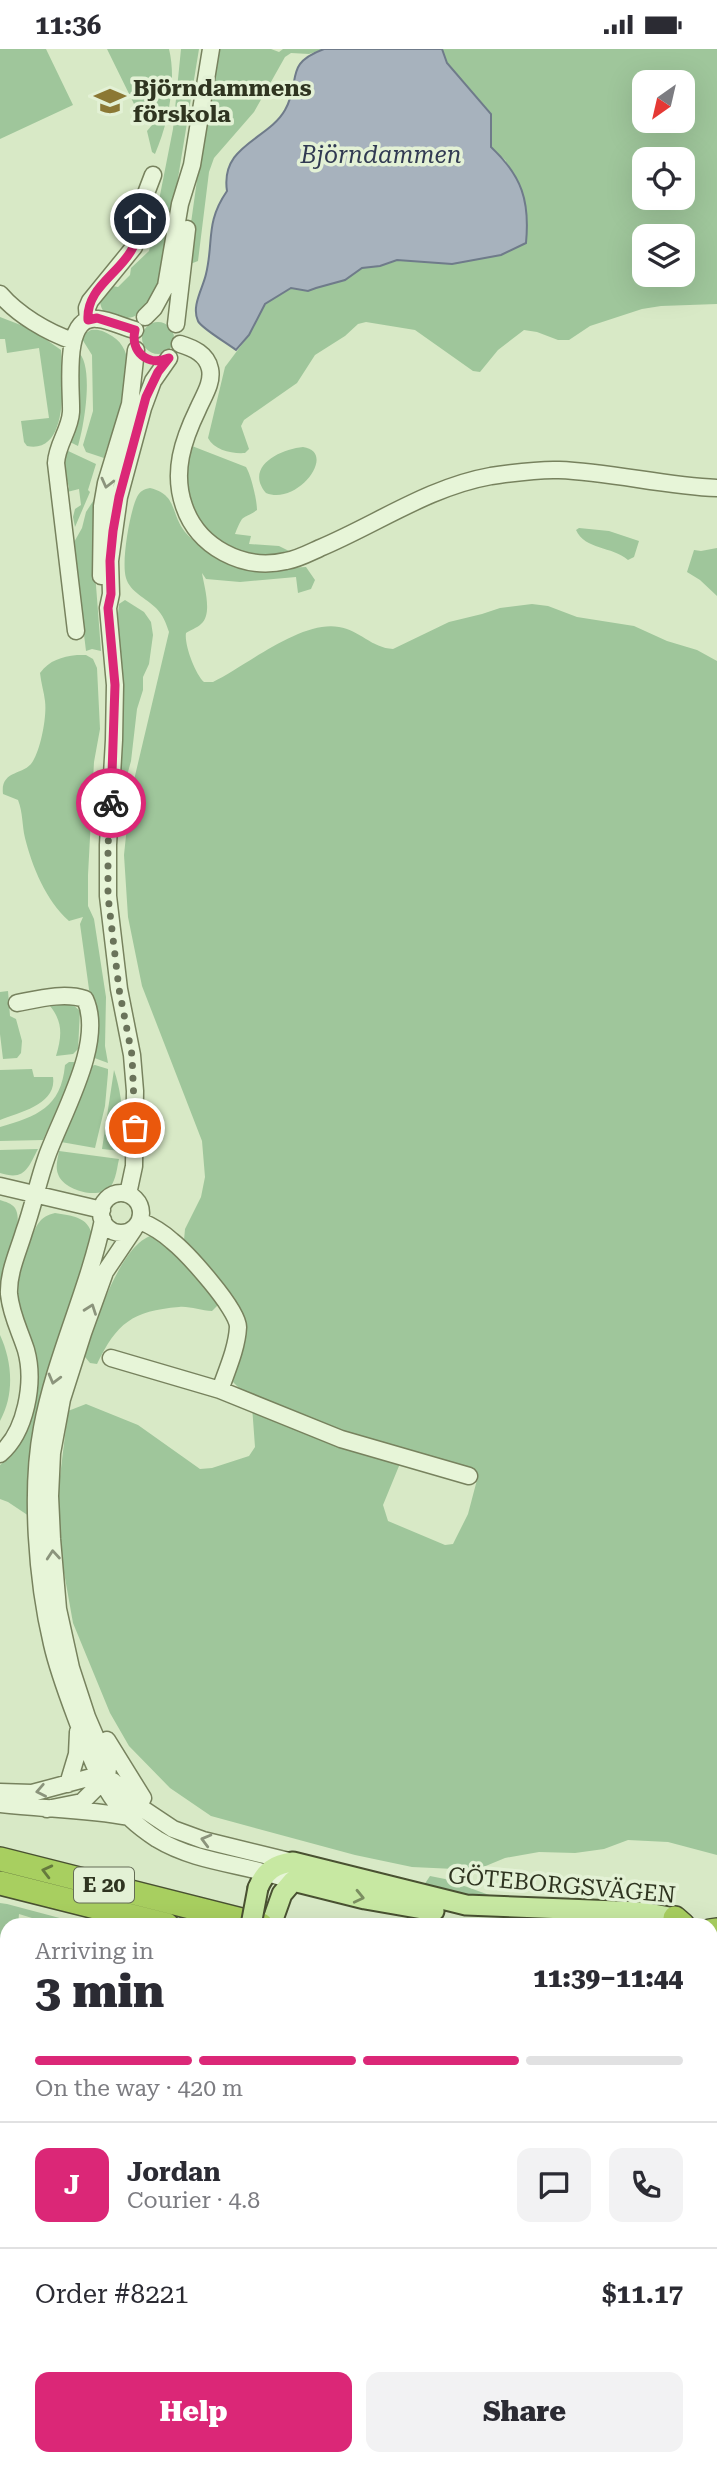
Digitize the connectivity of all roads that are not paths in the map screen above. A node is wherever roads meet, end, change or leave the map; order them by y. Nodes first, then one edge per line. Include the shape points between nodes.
1 (211, 49) edge
2 (192, 165) junction
3 (153, 175) dead end
4 (0, 294) edge
5 (88, 320) junction
6 (140, 324) junction
7 (176, 324) junction
8 (73, 341) junction
9 (180, 344) junction
10 (136, 350) junction
11 (169, 358) junction
12 (717, 488) edge
13 (108, 608) junction
14 (76, 631) dead end
15 (17, 1003) dead end
16 (0, 1186) edge
17 (128, 1195) junction
18 (35, 1196) junction
19 (102, 1215) junction
20 (137, 1225) junction
21 (5, 1306) edge
22 (111, 1357) dead end
23 (220, 1390) junction
24 (0, 1454) edge
25 (469, 1476) dead end
26 (82, 1720) junction
27 (103, 1779) junction
28 (68, 1784) junction
29 (0, 1792) edge
30 (0, 1804) edge
31 (47, 1809) junction
32 (129, 1817) junction
33 (155, 1818) junction
34 (260, 1853) junction
35 (0, 1859) edge
36 (278, 1881) junction
37 (0, 1883) edge
38 (139, 1918) edge
39 (251, 1918) edge
40 (255, 1918) edge
41 (269, 1918) edge
42 (493, 1918) edge
43 (662, 1918) edge

1 - 2 street
2 - 6 street via 180,204 166,286
2 - 7 street
3 - 5 street via 134,247 90,302
4 - 8 street via 25,315
5 - 6 street
5 - 8 street
6 - 7 street via 162,315
6 - 10 street via 133,340
7 - 9 street
8 - 14 street via 71,415 55,463
9 - 11 street
9 - 12 street via 201,354 211,373 181,453 178,481 184,507 202,537 225,554 249,562 288,561 448,487 490,477 559,470
10 - 11 street via 151,361
10 -> 13 street via 131,404 102,506 99,556 102,596
11 - 13 street via 146,397 119,497
13 - 17 street via 115,685 108,896 135,1091 134,1166
15 - 18 street via 71,996 85,999 89,1009 86,1056
16 - 18 street
17 - 19 street via 111,1196
17 - 20 street via 139,1205
18 - 19 street
18 - 21 street
19 - 20 street via 114,1232 124,1233
19 -> 26 street via 88,1279 55,1373 38,1452 36,1512 51,1642 61,1678
20 - 23 street via 164,1234 182,1249 233,1310 238,1325 234,1350
26 -> 20 street via 58,1609 51,1528 52,1453 62,1399 105,1272
21 - 24 street via 26,1350 29,1379 18,1429
22 - 23 street
23 - 25 street via 341,1439
26 - 27 street
26 - 28 street
26 - 33 street via 100,1727
27 - 28 street
27 - 31 street via 82,1802
27 - 32 street
27 - 33 street via 122,1788
28 -> 29 street via 32,1793
30 - 31 street
31 - 32 street
32 - 36 street via 171,1847 251,1878
34 -> 33 street via 191,1836
34 - 36 street
34 - 36 street
39 -> 35 highway, E 20
36 - 40 main road, bridge
36 - 41 main road
36 -> 42 main road, GÖTEBORGSVÄGEN via 456,1916
36 - 43 main road, GÖTEBORGSVÄGEN via 466,1905 643,1912
37 - 38 highway, E 20

